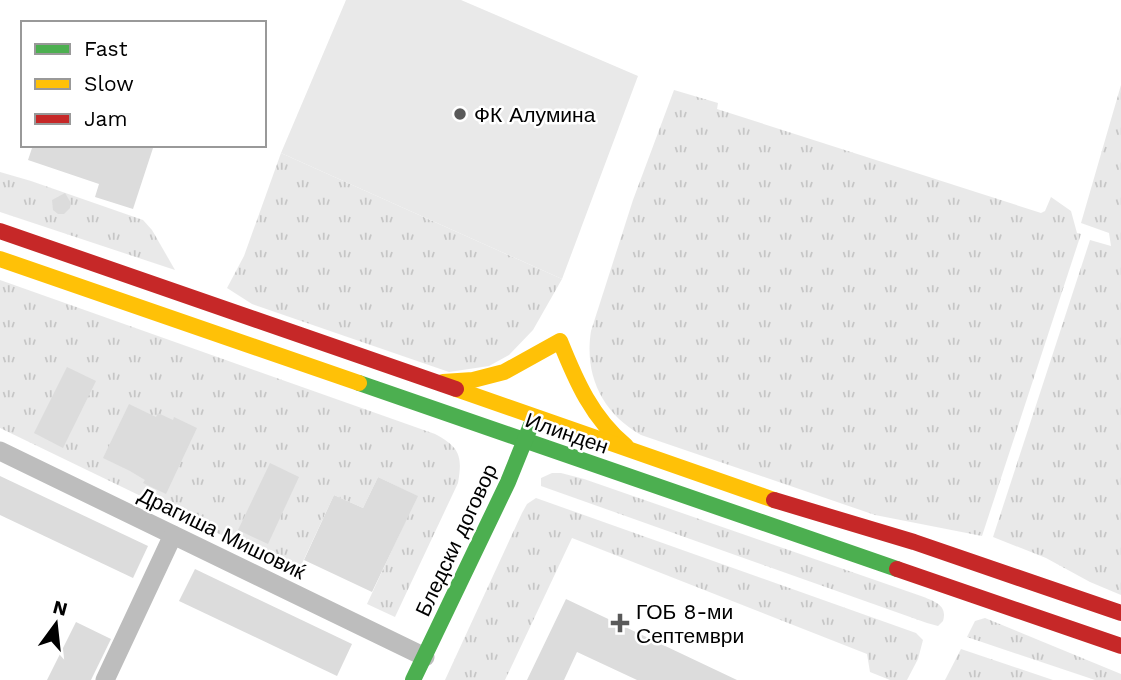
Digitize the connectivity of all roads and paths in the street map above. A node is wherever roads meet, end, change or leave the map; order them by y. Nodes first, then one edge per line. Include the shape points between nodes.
1 (0, 231) edge
2 (0, 259) edge
3 (431, 381) junction
4 (534, 417) junction
5 (525, 440) junction
6 (0, 451) edge
7 (640, 455) junction
8 (173, 535) junction
9 (1121, 613) edge
10 (1121, 646) edge
11 (425, 657) junction
12 (105, 680) edge
13 (413, 680) edge

1 - 3 street, Илинден
2 - 5 street, Илинден
3 - 4 street, Илинден
3 - 7 street via 454,382 498,373 560,341 603,426
4 - 5 street, Бледски договор
4 - 7 street, Илинден
5 - 10 street, Илинден
5 - 11 street, Бледски договор
6 - 8 street, Драгиша Мишовиќ
7 - 9 street, Илинден
8 - 11 street, Драгиша Мишовиќ
8 - 12 street
11 - 13 street, Бледски договор

